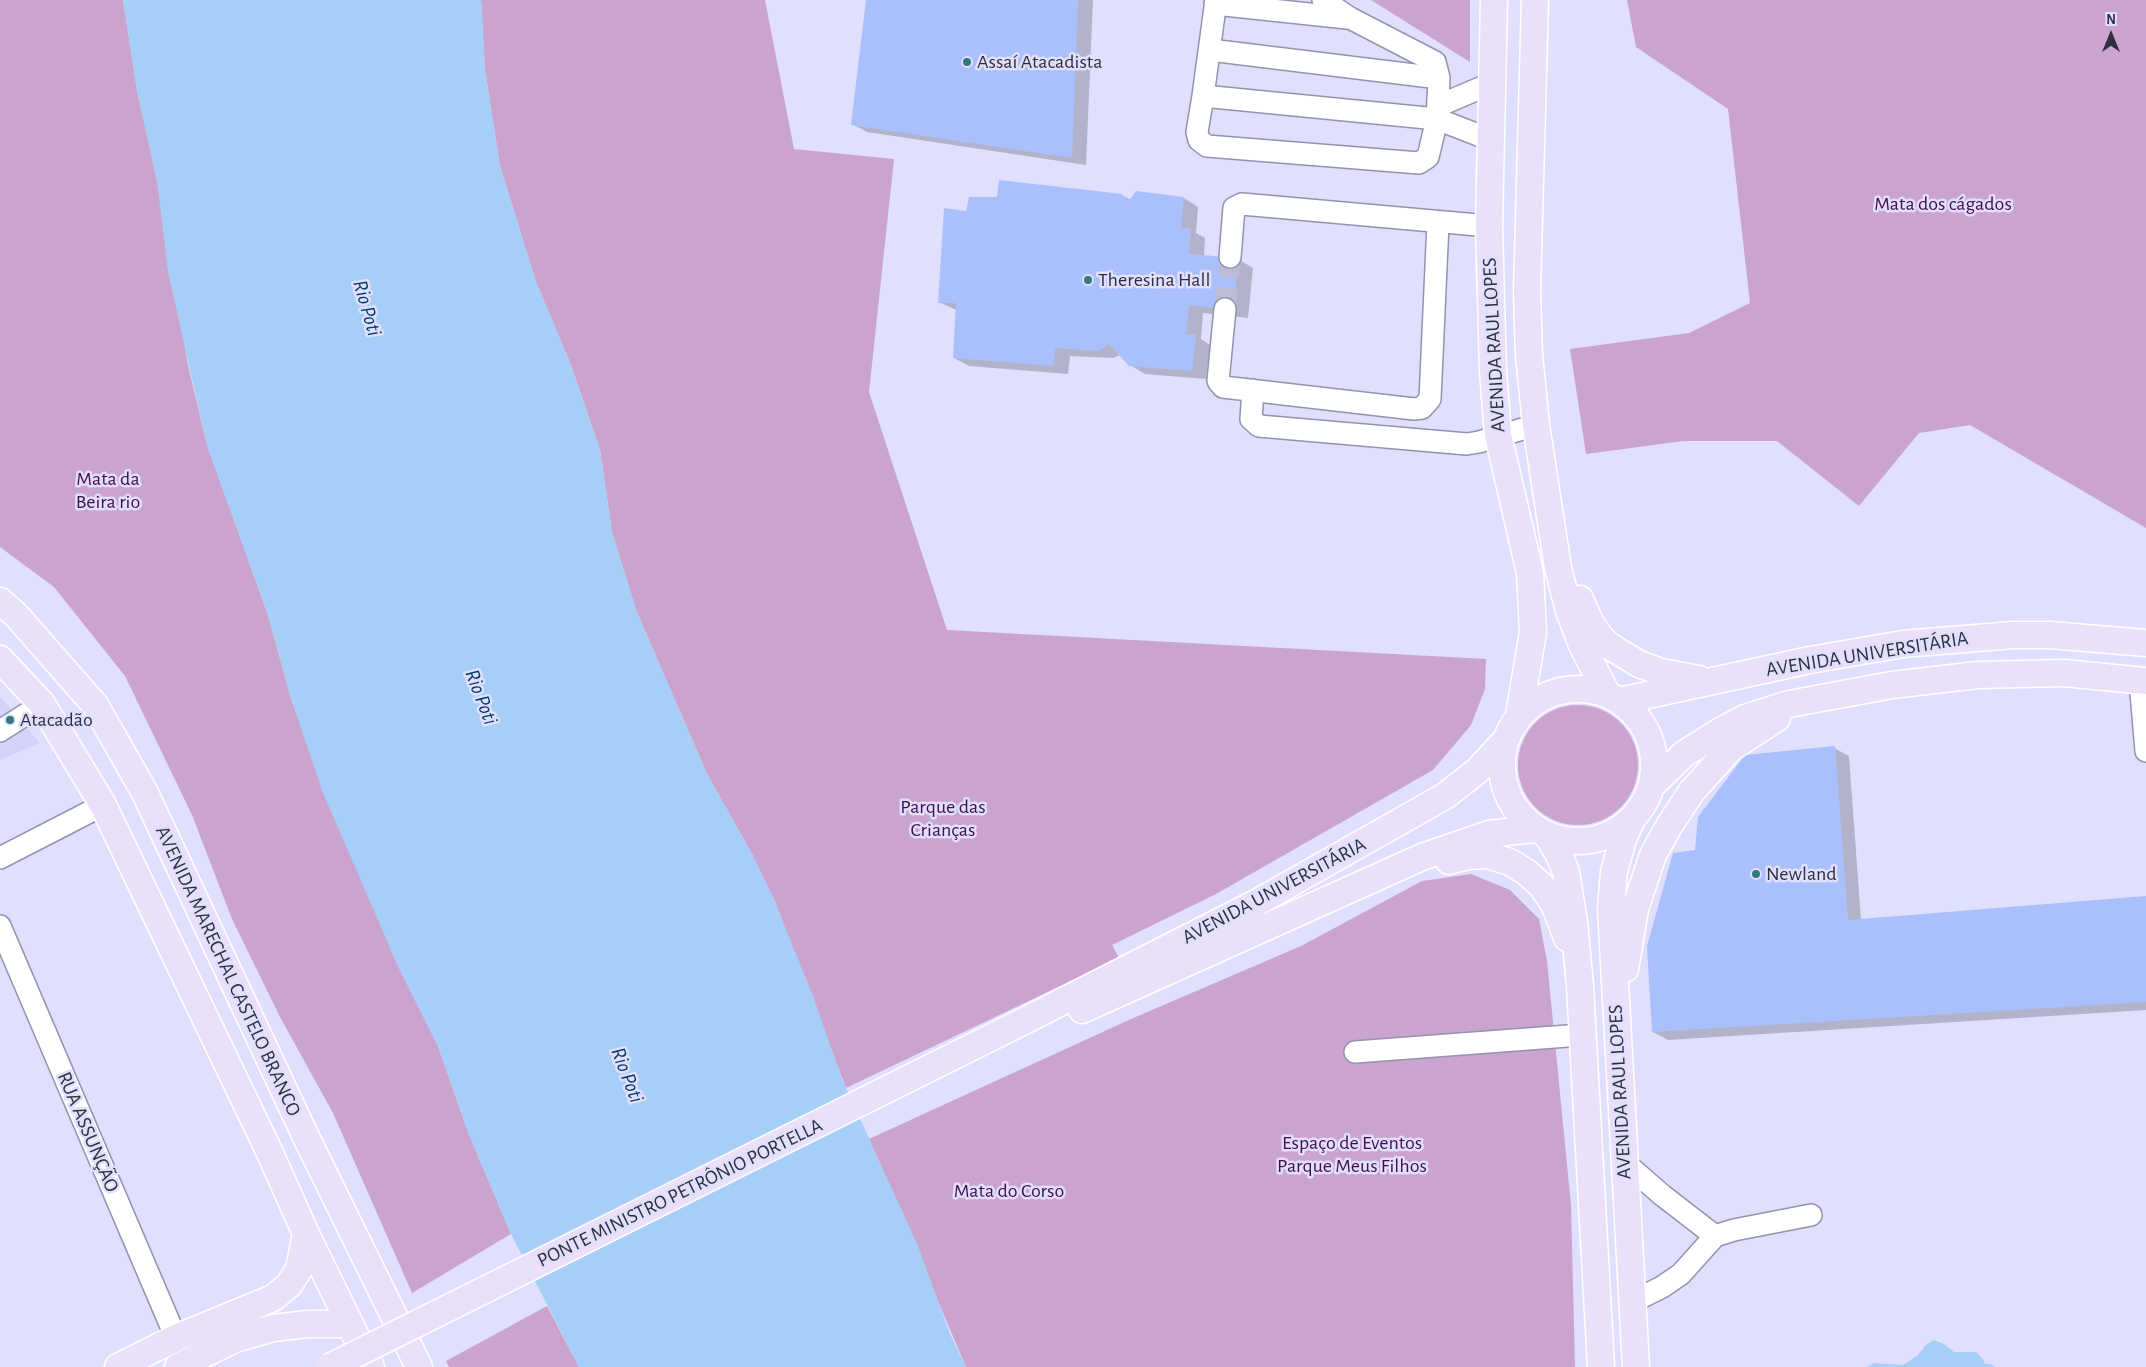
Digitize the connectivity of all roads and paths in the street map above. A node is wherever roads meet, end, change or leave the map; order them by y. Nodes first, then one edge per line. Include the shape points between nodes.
1 (1323, 0) edge
2 (1494, 0) edge
3 (1535, 0) edge
4 (1215, 2) edge
5 (1350, 18) junction
6 (1210, 50) junction
7 (1439, 78) junction
8 (1492, 83) junction
9 (1203, 96) junction
10 (1437, 112) junction
11 (1491, 140) junction
12 (1438, 223) junction
13 (1489, 226) junction
14 (1230, 257) tunnel mouth
15 (1225, 309) tunnel mouth
16 (1253, 390) junction
17 (1536, 425) junction
18 (1498, 435) junction
19 (1553, 525) junction
20 (0, 601) edge
21 (2146, 644) edge
22 (0, 659) edge
23 (2143, 681) edge
24 (1707, 682) junction
25 (1614, 697) junction
26 (42, 704) junction
27 (1790, 704) junction
28 (1519, 715) junction
29 (0, 731) edge
30 (1504, 742) junction
31 (2146, 751) edge
32 (1652, 784) junction
33 (103, 805) junction
34 (1632, 819) junction
35 (1540, 832) junction
36 (0, 858) edge
37 (1365, 884) junction
38 (0, 926) edge
39 (1580, 986) junction
40 (1033, 1025) junction
41 (1581, 1035) junction
42 (1355, 1052) dead end
43 (1618, 1052) junction
44 (305, 1135) junction
45 (269, 1151) junction
46 (1624, 1162) junction
47 (1811, 1215) dead end
48 (306, 1234) junction
49 (1715, 1236) junction
50 (1632, 1302) junction
51 (350, 1324) junction
52 (176, 1338) junction
53 (118, 1367) edge
54 (178, 1367) edge
55 (330, 1367) edge
56 (364, 1367) edge
57 (371, 1367) edge
58 (419, 1367) edge
59 (1600, 1367) edge
60 (1636, 1367) edge

1 - 5 street
2 - 8 main road, AVENIDA RAUL LOPES
3 - 17 main road, AVENIDA RAUL LOPES via 1527,292
4 - 5 street
4 - 6 street
5 - 7 street via 1435,62
6 - 7 street
6 - 9 street
7 - 10 street
8 - 10 street
8 - 11 main road, AVENIDA RAUL LOPES
9 - 10 street
9 - 10 street via 1197,132 1199,140 1207,146 1419,163 1428,157
10 - 11 street
11 - 13 main road, AVENIDA RAUL LOPES
12 - 13 street
12 - 14 street via 1242,204 1234,208
12 - 16 street via 1430,399 1427,404 1414,409
13 - 18 main road, AVENIDA RAUL LOPES via 1492,371
15 - 16 street via 1218,381 1223,387
16 - 18 street via 1251,419 1259,426 1466,444
17 - 18 street
17 - 19 main road, AVENIDA RAUL LOPES
18 - 28 main road, AVENIDA RAUL LOPES via 1530,573 1533,632
19 - 24 main road via 1582,605 1602,639 1639,664
19 - 25 main road, AVENIDA RAUL LOPES via 1558,568 1569,612 1581,643
20 - 44 main road, AVENIDA MARECHAL CASTELO BRANCO via 95,705 145,794
21 - 24 main road, AVENIDA UNIVERSITÁRIA via 2050,635 1935,641 1810,660
22 - 26 main road, AVENIDA MARECHAL CASTELO BRANCO
23 - 27 main road, AVENIDA UNIVERSITÁRIA via 2064,673 1978,675
23 - 31 street
24 - 25 main road, AVENIDA UNIVERSITÁRIA
25 - 28 main road via 1581,688 1554,692
25 - 32 main road via 1638,717 1650,738 1655,761
26 - 29 street
26 - 33 main road, AVENIDA MARECHAL CASTELO BRANCO
27 - 32 main road, AVENIDA UNIVERSITÁRIA via 1746,718 1722,730 1684,754
27 - 43 main road via 1777,719 1731,748 1708,772 1692,791 1653,855 1635,908 1626,958
28 - 30 main road
30 - 35 main road via 1502,776 1507,796 1518,813
30 - 40 main road, AVENIDA UNIVERSITÁRIA via 1477,771 1445,796
32 - 34 main road
33 - 36 street
33 - 45 main road, AVENIDA MARECHAL CASTELO BRANCO
34 - 35 main road via 1617,831 1579,841
34 - 43 main road, AVENIDA RAUL LOPES via 1614,872 1611,908
35 - 37 main road, AVENIDA UNIVERSITÁRIA via 1489,834 1422,857
35 - 39 main road, AVENIDA RAUL LOPES via 1566,872 1572,899
37 - 39 main road via 1380,884 1468,856 1487,855 1510,862 1542,886 1554,906
37 - 40 main road, AVENIDA UNIVERSITÁRIA
38 - 52 street, RUA ASSUNÇÃO
39 - 41 main road, AVENIDA RAUL LOPES
40 - 55 main road, PONTE MINISTRO PETRÔNIO PORTELLA, bridge
40 - 56 main road, PONTE MINISTRO PETRÔNIO PORTELLA
41 - 42 street
41 - 59 main road, AVENIDA RAUL LOPES
43 - 46 main road, AVENIDA RAUL LOPES
44 - 45 main road
44 - 58 main road, AVENIDA MARECHAL CASTELO BRANCO
45 - 48 main road, AVENIDA MARECHAL CASTELO BRANCO
46 - 49 street
46 - 50 main road, AVENIDA RAUL LOPES
47 - 49 street
48 - 51 main road, AVENIDA MARECHAL CASTELO BRANCO
48 - 52 main road via 299,1269 289,1285 273,1298
49 - 50 street via 1682,1274
50 - 60 main road, AVENIDA RAUL LOPES
51 - 54 main road via 273,1328 235,1339
51 - 57 main road, AVENIDA MARECHAL CASTELO BRANCO
52 - 53 main road

